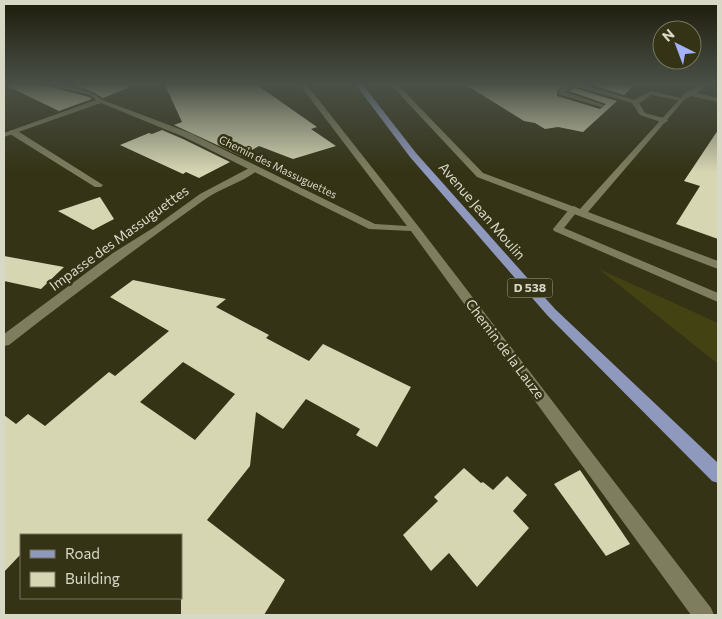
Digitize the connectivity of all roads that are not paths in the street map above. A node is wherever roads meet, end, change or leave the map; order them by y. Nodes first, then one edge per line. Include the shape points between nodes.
1 (63, 114) edge
2 (134, 114) edge
3 (325, 114) edge
4 (381, 114) edge
5 (421, 114) edge
6 (642, 114) edge
7 (669, 114) edge
8 (664, 121) junction
9 (13, 132) junction
10 (4, 135) edge
11 (256, 168) junction
12 (98, 184) dead end
13 (579, 211) junction
14 (414, 228) junction
15 (718, 265) edge
16 (718, 298) edge
17 (4, 340) edge
18 (718, 475) edge
19 (704, 615) edge

1 - 9 street
2 - 11 street, Chemin des Massuguettes
3 - 14 street, Chemin de la Lauze
4 - 18 main road, Avenue Jean Moulin / D 538 via 413,155 551,312
5 - 13 street via 480,174
6 - 8 street
7 - 8 street
8 - 13 street
9 - 10 street
9 - 12 street
11 - 14 street, Chemin des Massuguettes via 373,227
11 - 17 street, Impasse des Massuguettes via 202,196
13 - 15 street
13 - 16 street via 558,229
14 - 19 street, Chemin de la Lauze

